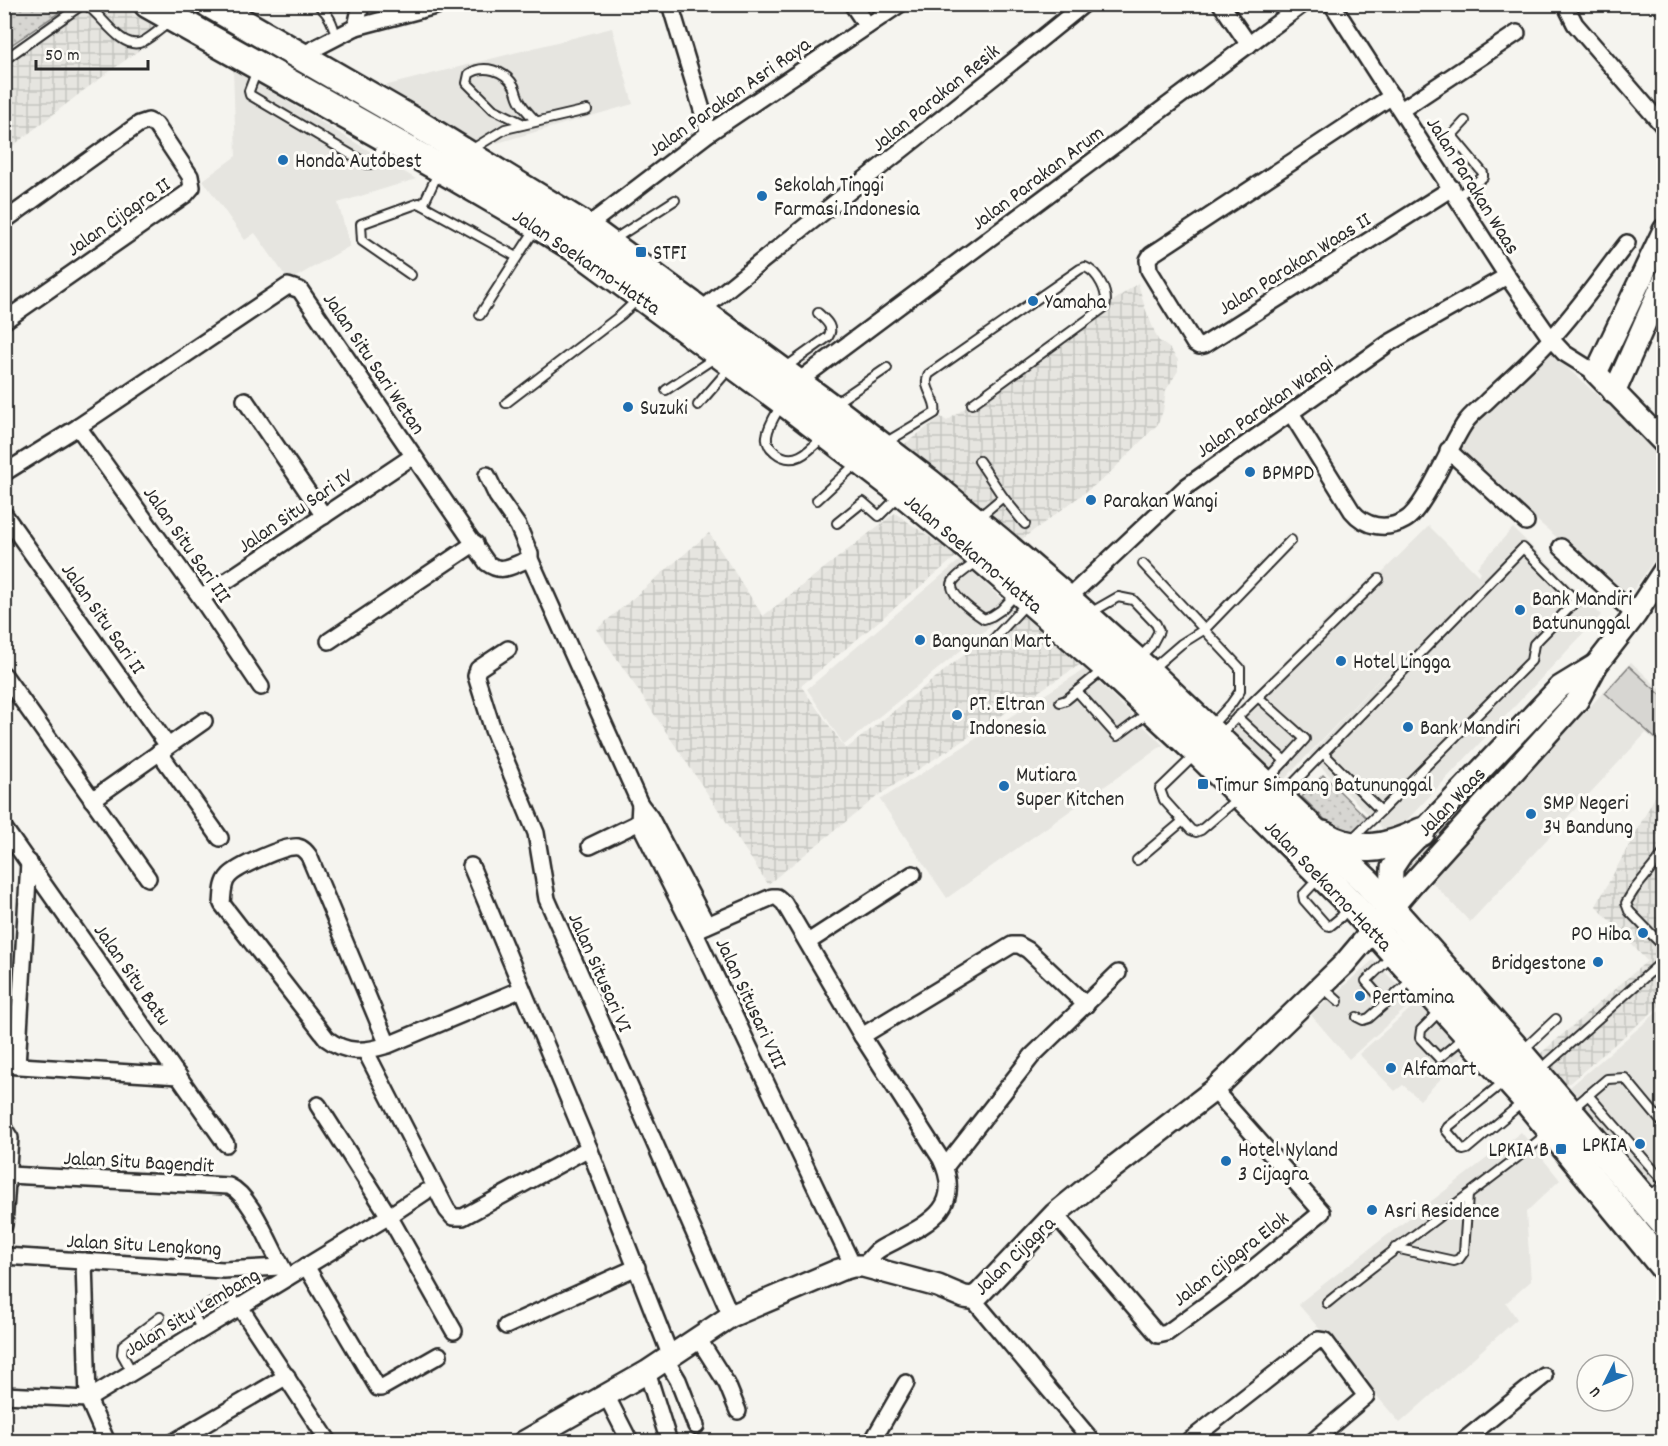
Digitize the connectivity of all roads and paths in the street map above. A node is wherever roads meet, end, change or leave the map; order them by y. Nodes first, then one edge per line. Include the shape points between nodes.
1 (148, 4) edge
2 (210, 4) edge
3 (317, 4) edge
4 (361, 4) edge
5 (443, 4) edge
6 (670, 4) edge
7 (852, 4) edge
8 (900, 4) edge
9 (1084, 4) edge
10 (1221, 4) edge
11 (1303, 4) edge
12 (1332, 4) edge
13 (1571, 4) edge
14 (88, 5) edge
15 (174, 19) junction
16 (867, 26) junction
17 (356, 27) junction
18 (1517, 33) dead end
19 (336, 37) junction
20 (1249, 45) junction
21 (307, 52) junction
22 (4, 60) edge
23 (1392, 96) junction
24 (587, 110) dead end
25 (1401, 110) junction
26 (1661, 119) edge
27 (536, 122) junction
28 (1465, 122) dead end
29 (524, 124) junction
30 (709, 133) junction
31 (466, 153) junction
32 (440, 168) junction
33 (1454, 192) junction
34 (675, 200) dead end
35 (423, 205) junction
36 (4, 221) edge
37 (538, 225) junction
38 (586, 227) junction
39 (1664, 230) edge
40 (1627, 243) dead end
41 (608, 244) junction
42 (517, 257) junction
43 (411, 275) dead end
44 (1507, 276) junction
45 (1664, 280) edge
46 (641, 296) junction
47 (699, 312) junction
48 (818, 313) dead end
49 (480, 315) dead end
50 (4, 321) edge
51 (1551, 339) junction
52 (727, 359) junction
53 (887, 368) dead end
54 (1596, 374) junction
55 (786, 385) junction
56 (666, 390) dead end
57 (1614, 393) junction
58 (245, 399) dead end
59 (506, 403) dead end
60 (972, 404) dead end
61 (698, 405) dead end
62 (830, 407) junction
63 (1291, 413) junction
64 (78, 427) junction
65 (826, 435) junction
66 (1663, 441) edge
67 (1448, 450) junction
68 (871, 453) junction
69 (413, 456) junction
70 (979, 461) dead end
71 (4, 473) edge
72 (487, 475) dead end
73 (902, 492) junction
74 (1003, 497) junction
75 (817, 500) dead end
76 (4, 514) edge
77 (324, 516) junction
78 (975, 521) junction
79 (1526, 522) dead end
80 (837, 523) dead end
81 (1025, 524) dead end
82 (1290, 540) dead end
83 (475, 543) junction
84 (1560, 548) dead end
85 (981, 558) junction
86 (530, 559) junction
87 (1143, 564) dead end
88 (1664, 571) edge
89 (1378, 579) dead end
90 (1025, 595) junction
91 (201, 598) junction
92 (1077, 607) junction
93 (1635, 615) junction
94 (1205, 629) junction
95 (329, 641) dead end
96 (990, 643) dead end
97 (508, 649) dead end
98 (1598, 664) junction
99 (1107, 667) junction
100 (1142, 667) junction
101 (4, 675) edge
102 (261, 687) dead end
103 (1077, 691) junction
104 (1258, 697) junction
105 (1060, 702) dead end
106 (1152, 709) junction
107 (1237, 717) junction
108 (204, 721) dead end
109 (1207, 739) junction
110 (164, 749) junction
111 (1323, 753) junction
112 (1285, 761) junction
113 (1262, 792) junction
114 (92, 800) junction
115 (1381, 811) junction
116 (644, 819) junction
117 (1183, 821) junction
118 (4, 828) edge
119 (1314, 830) junction
120 (1420, 832) junction
121 (1355, 836) junction
122 (220, 838) dead end
123 (590, 846) dead end
124 (12, 848) edge
125 (1664, 854) edge
126 (1137, 860) dead end
127 (29, 862) junction
128 (471, 866) dead end
129 (913, 874) dead end
130 (148, 878) dead end
131 (1391, 908) junction
132 (701, 928) junction
133 (1374, 929) junction
134 (808, 942) junction
135 (1664, 947) edge
136 (1396, 953) junction
137 (1664, 960) edge
138 (1118, 973) dead end
139 (1416, 976) junction
140 (1322, 986) junction
141 (522, 989) junction
142 (1338, 1001) dead end
143 (1386, 1004) junction
144 (1086, 1005) junction
145 (1444, 1007) junction
146 (1357, 1017) dead end
147 (1556, 1019) dead end
148 (1468, 1034) junction
149 (862, 1036) junction
150 (388, 1045) junction
151 (366, 1052) junction
152 (1528, 1063) junction
153 (11, 1066) edge
154 (178, 1076) junction
155 (1508, 1078) junction
156 (1214, 1090) junction
157 (1526, 1099) junction
158 (318, 1105) dead end
159 (1569, 1112) junction
160 (1664, 1125) edge
161 (4, 1129) edge
162 (226, 1144) dead end
163 (589, 1148) junction
164 (945, 1167) junction
165 (8, 1175) junction
166 (1657, 1189) edge
167 (425, 1192) dead end
168 (1468, 1195) junction
169 (1055, 1214) junction
170 (389, 1216) junction
171 (1664, 1223) edge
172 (4, 1225) edge
173 (1395, 1248) junction
174 (4, 1256) edge
175 (84, 1261) junction
176 (306, 1266) junction
177 (858, 1266) junction
178 (637, 1267) junction
179 (1664, 1267) edge
180 (284, 1272) junction
181 (955, 1292) junction
182 (1327, 1302) dead end
183 (240, 1307) junction
184 (731, 1316) junction
185 (160, 1317) dead end
186 (506, 1326) dead end
187 (454, 1331) dead end
188 (698, 1338) junction
189 (439, 1354) dead end
190 (668, 1359) junction
191 (132, 1372) junction
192 (647, 1372) junction
193 (287, 1376) junction
194 (1544, 1376) dead end
195 (906, 1383) dead end
196 (4, 1395) edge
197 (606, 1395) junction
198 (88, 1399) junction
199 (738, 1411) dead end
200 (696, 1426) dead end
201 (536, 1439) edge
202 (107, 1442) edge
203 (174, 1442) edge
204 (329, 1442) edge
205 (630, 1442) edge
206 (669, 1442) edge
207 (872, 1442) edge
208 (1093, 1442) edge
209 (1188, 1442) edge
210 (1312, 1442) edge
211 (1462, 1442) edge

1 - 15 highway, Jalan Soekarno-Hatta
2 - 21 highway, Jalan Soekarno-Hatta
3 - 19 lane via 332,20
4 - 17 street
5 - 17 street
6 - 30 street
7 - 16 street
8 - 16 street, Jalan Parakan Asri Raya
9 - 47 street, Jalan Parakan Resik
10 - 20 street
11 - 20 street, Jalan Parakan Arum
12 - 23 street, Jalan Parakan Waas
13 - 26 street via 1568,10 1575,24
14 - 15 lane via 133,44 143,42
14 - 22 lane
15 - 32 highway, Jalan Soekarno-Hatta
16 - 30 street, Jalan Parakan Asri Raya
17 - 19 street
18 - 25 street
19 - 21 street
20 - 55 street, Jalan Parakan Arum
21 - 31 highway, Jalan Soekarno-Hatta
23 - 25 street, Jalan Parakan Waas
23 - 33 street, Jalan Parakan Waas II via 1151,255 1149,270 1194,344 1204,345
24 - 27 lane
25 - 33 street, Jalan Parakan Waas
27 - 29 lane
27 - 29 lane via 507,78 485,68 469,74 467,83 493,109
28 - 33 lane via 1455,131 1454,138 1483,177
29 - 31 lane via 504,129
30 - 38 street, Jalan Parakan Asri Raya
31 - 38 highway, Jalan Soekarno-Hatta
32 - 35 lane
32 - 37 highway, Jalan Soekarno-Hatta
33 - 44 street, Jalan Parakan Waas
34 - 41 lane
35 - 42 lane
35 - 43 lane via 415,204 361,226 362,241
36 - 50 street, Jalan Cijagra II via 139,124 148,122 156,126 190,176 192,187 186,194
37 - 42 lane
37 - 46 highway, Jalan Soekarno-Hatta
38 - 41 highway, Jalan Soekarno-Hatta
39 - 54 street
40 - 51 street
41 - 47 highway, Jalan Soekarno-Hatta
42 - 49 lane
44 - 51 street, Jalan Parakan Waas
44 - 63 street, Jalan Parakan Wangi via 1389,344
45 - 57 street
46 - 52 highway, Jalan Soekarno-Hatta
46 - 59 lane
47 - 55 highway, Jalan Soekarno-Hatta
48 - 55 lane via 832,332
51 - 54 street, Jalan Parakan Waas via 1564,353
51 - 67 street via 1466,421
52 - 55 highway, Jalan Soekarno-Hatta
52 - 56 lane
52 - 61 lane
53 - 62 lane
54 - 57 street
55 - 62 highway, Jalan Soekarno-Hatta
55 - 65 highway, Jalan Soekarno-Hatta
55 - 65 lane via 767,435 768,445 775,453 793,460
57 - 66 street
58 - 77 street
60 - 68 lane via 1106,307 1101,284 1089,269 1080,269 929,374 926,385 936,404 935,413
62 - 68 highway, Jalan Soekarno-Hatta
63 - 67 street via 1352,511 1360,521 1373,525 1390,526 1412,516
63 - 92 street, Jalan Parakan Wangi via 1187,486
64 - 69 street, Jalan Situ Sari Wetan via 288,286 300,290
64 - 71 street, Jalan Situ Sari Wetan
64 - 91 street, Jalan Situ Sari III
65 - 68 highway, Jalan Soekarno-Hatta
67 - 79 street
68 - 73 highway, Jalan Soekarno-Hatta
68 - 75 lane
68 - 78 highway, Jalan Soekarno-Hatta
69 - 77 street, Jalan Situ Sari IV
69 - 83 street, Jalan Situ Sari Wetan
70 - 74 lane
72 - 86 street via 518,526
73 - 80 lane via 882,515 863,502
73 - 85 highway, Jalan Soekarno-Hatta
74 - 78 lane
74 - 81 lane
76 - 110 street, Jalan Situ Sari II
77 - 91 street, Jalan Situ Sari IV
78 - 92 highway, Jalan Soekarno-Hatta
82 - 94 lane
83 - 86 street, Jalan Situ Sari Wetan via 495,569 504,570
83 - 95 street
84 - 93 street
85 - 90 highway, Jalan Soekarno-Hatta
85 - 90 lane via 952,581 951,587 977,615 984,619 992,616
86 - 116 street
87 - 94 lane
88 - 93 street, Jalan Waas
89 - 104 lane
90 - 96 lane
90 - 99 highway, Jalan Soekarno-Hatta
91 - 102 street, Jalan Situ Sari III
92 - 100 highway, Jalan Soekarno-Hatta
92 - 100 lane via 1118,597 1133,600 1159,631
93 - 98 street, Jalan Waas
94 - 100 lane
94 - 109 lane via 1240,668 1240,691
97 - 184 street, Jalan Situsari VI via 478,669 476,676 493,730 536,833 547,899
98 - 120 street, Jalan Waas via 1560,687
98 - 131 street, Jalan Waas via 1577,701
99 - 103 lane
99 - 106 highway, Jalan Soekarno-Hatta
100 - 109 highway, Jalan Soekarno-Hatta
101 - 114 street
103 - 105 lane
103 - 106 lane via 1116,736
104 - 107 lane
104 - 112 lane via 1305,739
106 - 109 highway, Jalan Soekarno-Hatta
107 - 109 lane
107 - 112 lane
108 - 110 street
109 - 113 highway, Jalan Soekarno-Hatta
109 - 117 lane via 1160,789 1164,800
110 - 114 street
110 - 122 street, Jalan Situ Sari II
111 - 113 lane
111 - 115 lane
111 - 115 lane via 1524,548 1576,601 1534,644 1531,661
112 - 113 lane
113 - 117 lane via 1196,832
113 - 119 highway, Jalan Soekarno-Hatta
113 - 133 highway, Jalan Soekarno-Hatta via 1322,875
114 - 130 street
115 - 121 lane
116 - 123 street
116 - 132 street
117 - 126 lane
118 - 124 street, Jalan Situ Batu
119 - 121 highway
119 - 131 highway, Jalan Soekarno-Hatta
120 - 121 highway via 1398,843
120 - 131 street, Jalan Waas via 1392,868
124 - 127 street, Jalan Situ Batu
125 - 135 lane via 1626,903
127 - 153 street
127 - 154 street, Jalan Situ Batu
128 - 141 street
129 - 134 street
131 - 133 street, Jalan Waas
131 - 152 highway, Jalan Soekarno-Hatta
132 - 134 street, Jalan Situsari VIII via 777,897
132 - 177 street, Jalan Situsari VIII
133 - 136 highway, Jalan Soekarno-Hatta
133 - 140 street, Jalan Cijagra
134 - 149 street, Jalan Situsari VIII
136 - 139 highway, Jalan Soekarno-Hatta
136 - 143 lane via 1366,981
137 - 152 lane
138 - 144 street
139 - 143 lane
139 - 145 highway, Jalan Soekarno-Hatta
140 - 142 lane
140 - 156 street, Jalan Cijagra
141 - 150 street
141 - 163 street
143 - 146 lane via 1369,1018
144 - 149 street via 1028,950 1012,945
144 - 164 street via 1032,1056
145 - 148 highway, Jalan Soekarno-Hatta
145 - 148 lane via 1419,1032 1420,1038 1438,1058
147 - 152 lane
148 - 155 highway, Jalan Soekarno-Hatta
149 - 164 street, Jalan Situsari VIII
150 - 151 street
150 - 151 street via 305,851 294,847 271,853 230,874 224,884 222,904 327,1039 347,1050
151 - 163 street via 453,1218 464,1217
152 - 159 highway, Jalan Soekarno-Hatta
153 - 154 street
154 - 162 street, Jalan Situ Batu
155 - 157 highway, Jalan Soekarno-Hatta
155 - 157 lane via 1448,1126 1448,1134 1467,1149
156 - 169 street, Jalan Cijagra
156 - 169 street, Jalan Cijagra Elok via 1322,1212 1238,1281 1167,1333 1158,1335
157 - 159 highway, Jalan Soekarno-Hatta
158 - 170 street
159 - 160 lane via 1607,1079 1625,1078
159 - 166 highway, Jalan Soekarno-Hatta
159 - 168 lane
159 - 179 highway, Jalan Soekarno-Hatta
161 - 165 street via 10,1138
163 - 178 street
164 - 177 street via 948,1191 941,1210 923,1226
165 - 172 street
165 - 180 street, Jalan Situ Bagendit via 229,1186 253,1211
166 - 171 highway, Jalan Soekarno-Hatta
167 - 170 street, Jalan Situ Lembang
168 - 173 lane
168 - 173 lane via 1464,1252 1459,1258
169 - 181 street, Jalan Cijagra via 980,1294
170 - 176 street, Jalan Situ Lembang
170 - 187 street
173 - 182 lane
174 - 175 street, Jalan Situ Lengkong
175 - 180 street, Jalan Situ Lengkong
175 - 198 street
176 - 180 street, Jalan Situ Lembang
176 - 189 street via 378,1388
177 - 181 street, Jalan Cijagra
177 - 184 street via 822,1276
178 - 186 street
178 - 190 street
180 - 183 street, Jalan Situ Lembang
181 - 208 street
183 - 191 street, Jalan Situ Lembang
183 - 193 street
184 - 188 street
185 - 191 lane via 123,1345 122,1354
188 - 190 street
188 - 199 street via 728,1384
190 - 192 street
190 - 200 street
191 - 198 street, Jalan Situ Lembang
192 - 197 street
192 - 206 street
193 - 203 street
193 - 204 street
194 - 211 street
195 - 207 street
196 - 198 street
197 - 201 street
197 - 205 street
198 - 202 street
209 - 210 street via 1322,1340 1366,1396

